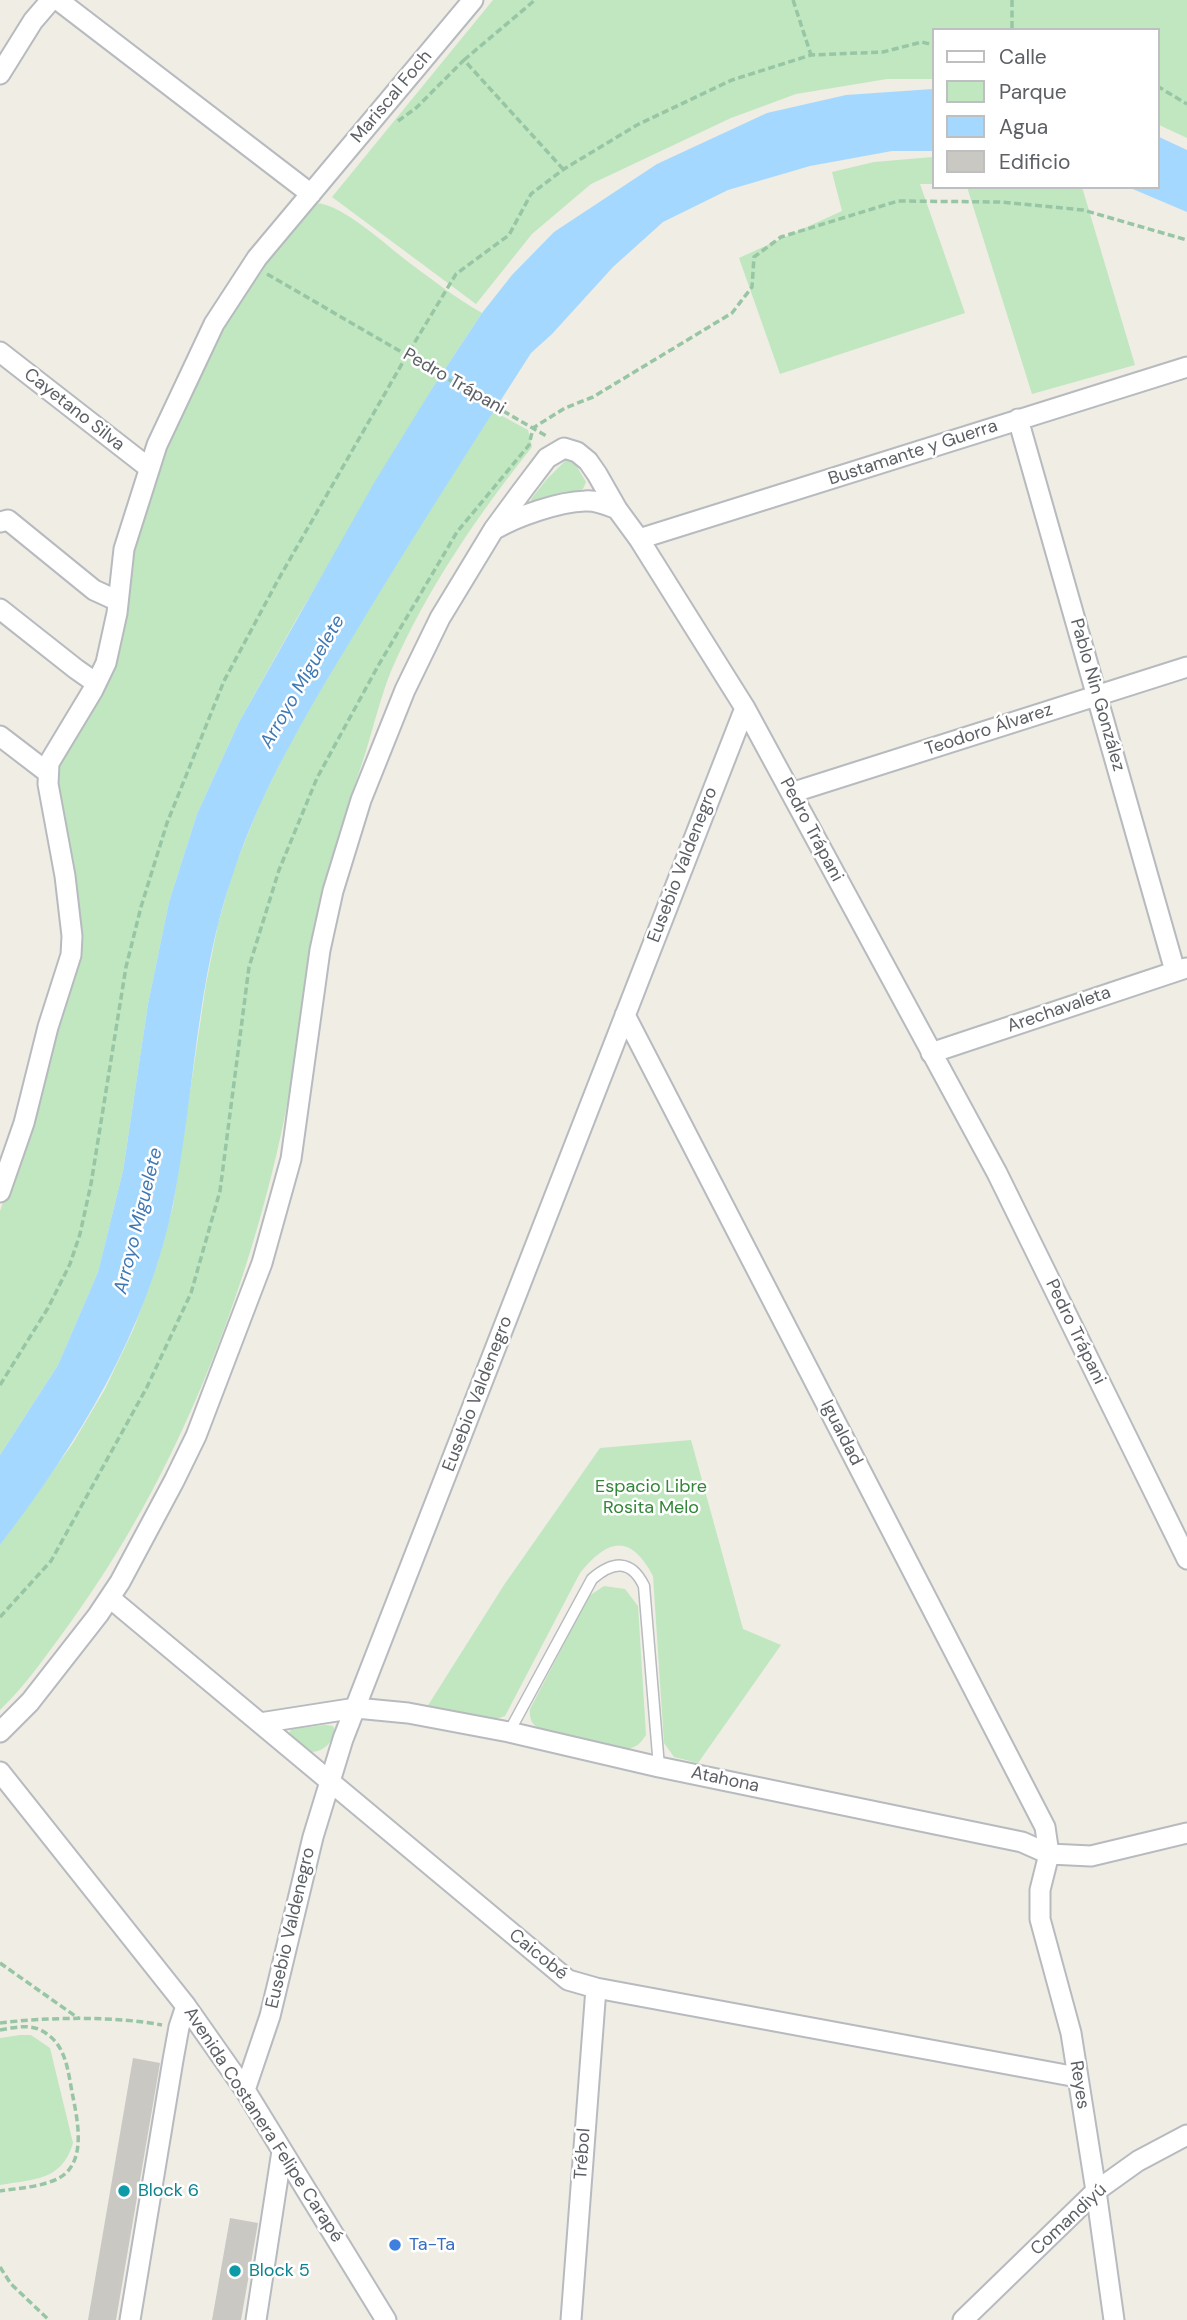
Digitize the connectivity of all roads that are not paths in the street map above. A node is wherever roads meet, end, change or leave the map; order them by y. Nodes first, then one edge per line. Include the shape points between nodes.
1 (51, 0) edge
2 (58, 0) edge
3 (473, 0) edge
4 (0, 74) edge
5 (311, 194) junction
6 (0, 352) edge
7 (1187, 367) edge
8 (1018, 419) junction
9 (149, 468) junction
10 (617, 509) junction
11 (0, 522) edge
12 (494, 530) junction
13 (639, 539) junction
14 (118, 601) junction
15 (0, 609) edge
16 (1187, 667) edge
17 (96, 683) junction
18 (1097, 695) junction
19 (745, 708) junction
20 (0, 736) edge
21 (47, 772) junction
22 (790, 793) junction
23 (1181, 969) edge
24 (625, 1015) junction
25 (931, 1053) junction
26 (0, 1192) edge
27 (1186, 1556) edge
28 (110, 1598) junction
29 (356, 1708) junction
30 (260, 1723) junction
31 (0, 1732) edge
32 (509, 1732) junction
33 (659, 1766) junction
34 (0, 1772) edge
35 (330, 1782) junction
36 (1187, 1833) edge
37 (1049, 1854) junction
38 (596, 1988) junction
39 (186, 2006) junction
40 (1077, 2077) junction
41 (245, 2090) junction
42 (1187, 2135) edge
43 (282, 2151) junction
44 (1097, 2191) junction
45 (383, 2318) edge
46 (130, 2320) edge
47 (256, 2320) edge
48 (571, 2320) edge
49 (963, 2320) edge
50 (1114, 2320) edge

1 - 4 street
2 - 5 street
3 - 5 street, Mariscal Foch
5 - 9 street, Mariscal Foch via 252,266 214,324
6 - 9 street, Cayetano Silva
7 - 8 street, Bustamante y Guerra
8 - 13 street, Bustamante y Guerra
8 - 18 street, Pablo Nin González
9 - 14 street, Mariscal Foch via 124,549
10 - 12 street via 587,500 536,512
10 - 12 street, Pedro Trápani via 588,461 564,448 547,458
10 - 13 street, Pedro Trápani
11 - 14 street via 9,520 94,590
12 - 28 street via 440,618 361,800 327,917 290,1158 262,1263 196,1436
13 - 19 street, Pedro Trápani
14 - 17 street, Mariscal Foch via 110,647
15 - 17 street
16 - 18 street, Teodoro Álvarez
17 - 21 street, Mariscal Foch
18 - 22 street, Teodoro Álvarez
18 - 23 street, Pablo Nin González
19 - 22 street, Pedro Trápani
19 - 24 street, Eusebio Valdenegro
20 - 21 street
21 - 26 street via 65,876 71,955
22 - 25 street, Pedro Trápani
23 - 25 street, Arechavaleta
24 - 29 street, Eusebio Valdenegro
24 - 37 street, Igualdad via 1045,1827
25 - 27 street, Pedro Trápani via 997,1174
28 - 30 street, Caicobé
28 - 31 street via 30,1702
29 - 30 street, Atahona
29 - 32 street, Atahona
29 - 35 street, Eusebio Valdenegro
30 - 35 street, Caicobé
32 - 33 street, Atahona
32 - 33 lane via 592,1578 611,1566 630,1567 644,1586
33 - 37 street, Atahona via 1022,1842
34 - 39 street, Avenida Costanera Felipe Carapé
35 - 38 street, Caicobé via 568,1980
35 - 41 street, Eusebio Valdenegro via 270,2016
36 - 37 street, Atahona via 1091,1856
37 - 40 street, Reyes via 1040,1891 1040,1919 1071,2033
38 - 40 street, Caicobé
38 - 48 street, Trébol
39 - 41 street, Avenida Costanera Felipe Carapé
39 - 46 street
40 - 44 street, Reyes
41 - 43 street, Avenida Costanera Felipe Carapé
42 - 44 street, Comandiyú via 1138,2161
43 - 45 street, Avenida Costanera Felipe Carapé
43 - 47 street
44 - 49 street, Comandiyú
44 - 50 street, Reyes

